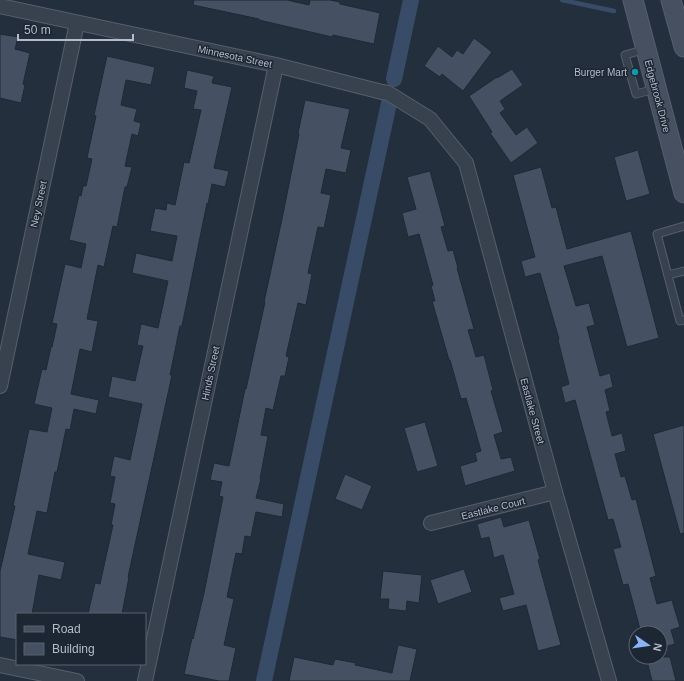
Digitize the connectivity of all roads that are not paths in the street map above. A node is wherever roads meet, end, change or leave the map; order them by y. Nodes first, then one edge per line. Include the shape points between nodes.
1 (633, 0) edge
2 (671, 0) edge
3 (0, 6) edge
4 (77, 23) junction
5 (684, 47) edge
6 (276, 65) junction
7 (452, 146) joint
8 (684, 192) edge
9 (684, 226) edge
10 (684, 271) edge
11 (668, 275) junction
12 (684, 320) edge
13 (0, 386) edge
14 (555, 492) junction
15 (430, 523) dead end
16 (0, 665) edge
17 (77, 681) edge
18 (145, 681) edge
19 (609, 681) edge

1 - 8 main road, Edgebrook Drive
2 - 5 main road
3 - 4 street, Minnesota Street
4 - 6 street, Minnesota Street
4 - 13 street, Ney Street
6 - 7 street, Minnesota Street via 388,93 430,119
6 - 18 street, Hinds Street
7 - 14 street, Eastlake Street via 466,163
9 - 11 lane via 656,234
10 - 11 lane
11 - 12 lane via 680,321
14 - 15 street, Eastlake Court
14 - 19 street, Eastlake Street
16 - 17 street

